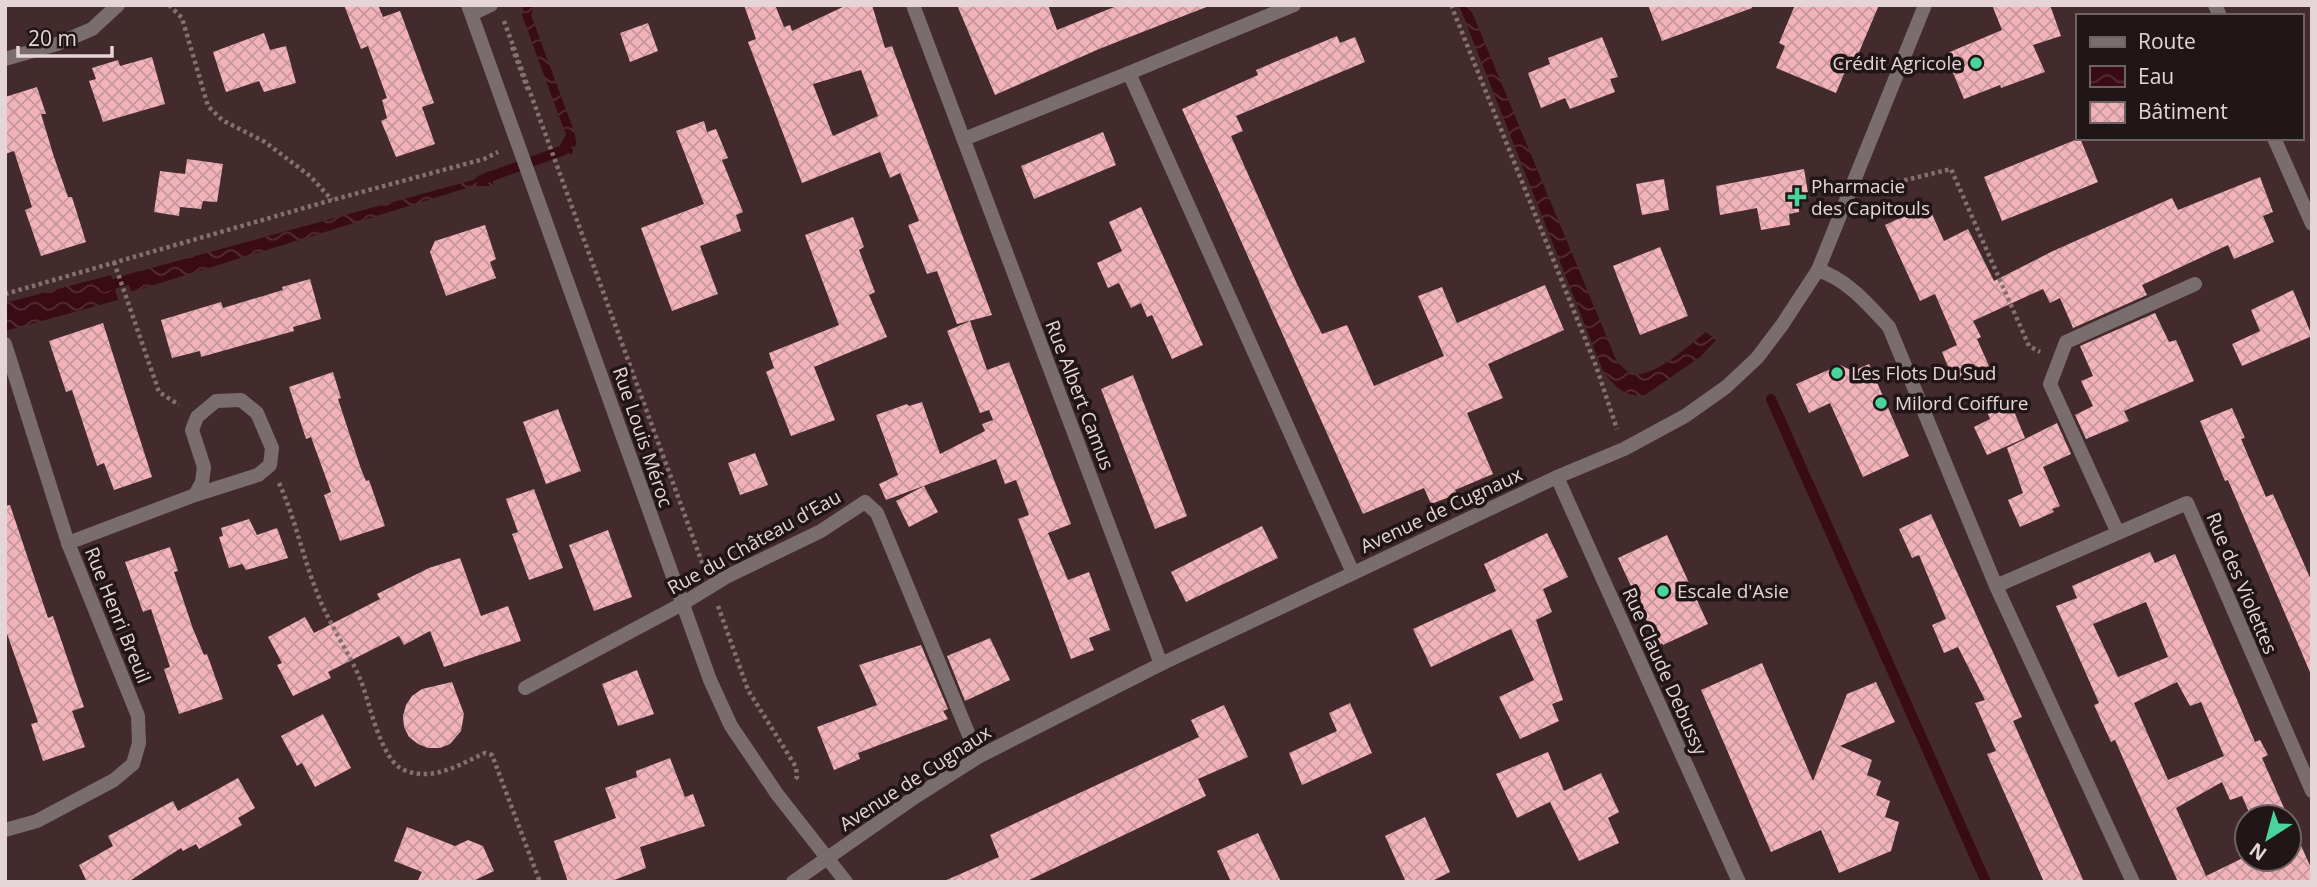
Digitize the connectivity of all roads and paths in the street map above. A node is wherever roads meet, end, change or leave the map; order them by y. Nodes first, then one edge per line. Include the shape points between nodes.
1 (118, 5) edge
2 (169, 5) edge
3 (491, 5) edge
4 (913, 5) edge
5 (1294, 5) edge
6 (1451, 5) edge
7 (1925, 5) edge
8 (470, 10) edge
9 (503, 15) dead end
10 (512, 47) dead end
11 (5, 59) edge
12 (1129, 73) junction
13 (529, 93) dead end
14 (964, 139) junction
15 (2275, 140) edge
16 (498, 152) dead end
17 (1849, 194) junction
18 (332, 200) junction
19 (2312, 224) edge
20 (114, 262) junction
21 (1818, 270) junction
22 (2195, 285) dead end
23 (5, 294) edge
24 (5, 344) edge
25 (2059, 363) junction
26 (197, 416) junction
27 (1624, 449) junction
28 (270, 464) junction
29 (1557, 477) junction
30 (195, 495) junction
31 (2118, 533) junction
32 (68, 543) junction
33 (1353, 573) junction
34 (711, 586) junction
35 (1996, 586) junction
36 (682, 604) junction
37 (1161, 664) junction
38 (525, 688) dead end
39 (978, 757) junction
40 (792, 784) dead end
41 (2312, 791) edge
42 (5, 830) edge
43 (828, 858) junction
44 (540, 882) edge
45 (793, 882) edge
46 (846, 882) edge
47 (1739, 882) edge
48 (2133, 882) edge

1 - 11 street via 92,29
2 - 18 path via 182,18 208,106 222,120 310,176
3 - 8 street
4 - 14 street, Rue Albert Camus
5 - 12 street
6 - 27 path via 1596,366
7 - 17 street, Avenue de Cugnaux
8 - 36 street, Rue Louis Méroc
9 - 34 path, Rue Louis Méroc
10 - 13 path, bridge
12 - 14 street
12 - 33 street
14 - 37 street, Rue Albert Camus
15 - 19 street
16 - 18 path
17 - 21 street, Avenue de Cugnaux
17 - 25 path via 1951,169 2029,346
18 - 20 path
20 - 23 path
20 - 26 path via 159,392
21 - 27 street, Avenue de Cugnaux via 1757,358 1726,387
21 - 35 street via 1835,276 1866,300 1889,327
22 - 25 street via 2066,342
24 - 32 street, Rue Henri Breuil
25 - 31 street via 2050,384
26 - 28 street via 216,401 241,400 257,412 272,448
26 - 30 street via 192,430 204,467
27 - 29 street, Avenue de Cugnaux
28 - 30 street via 258,475
28 - 44 path via 289,505 316,592 360,680 389,759 401,770 421,775 437,774 485,753 492,755
29 - 33 street, Avenue de Cugnaux
29 - 47 street, Rue Claude Debussy
30 - 32 street
31 - 35 street, Rue des Violettes
31 - 41 street, Rue des Violettes via 2187,503
32 - 42 street, Rue Henri Breuil via 138,716 139,743 132,764 114,780 37,821
33 - 37 street, Avenue de Cugnaux
34 - 36 street, Rue du Château d'Eau
34 - 39 street, Rue du Château d'Eau via 821,531 865,502 877,513
34 - 40 path, Rue Louis Méroc via 748,690 796,767
35 - 48 street
36 - 38 street, Rue du Château d'Eau
36 - 43 street, Rue Louis Méroc via 731,726
37 - 39 street, Avenue de Cugnaux
39 - 43 street, Avenue de Cugnaux
43 - 45 street, Avenue de Cugnaux
43 - 46 street, Rue Louis Méroc

